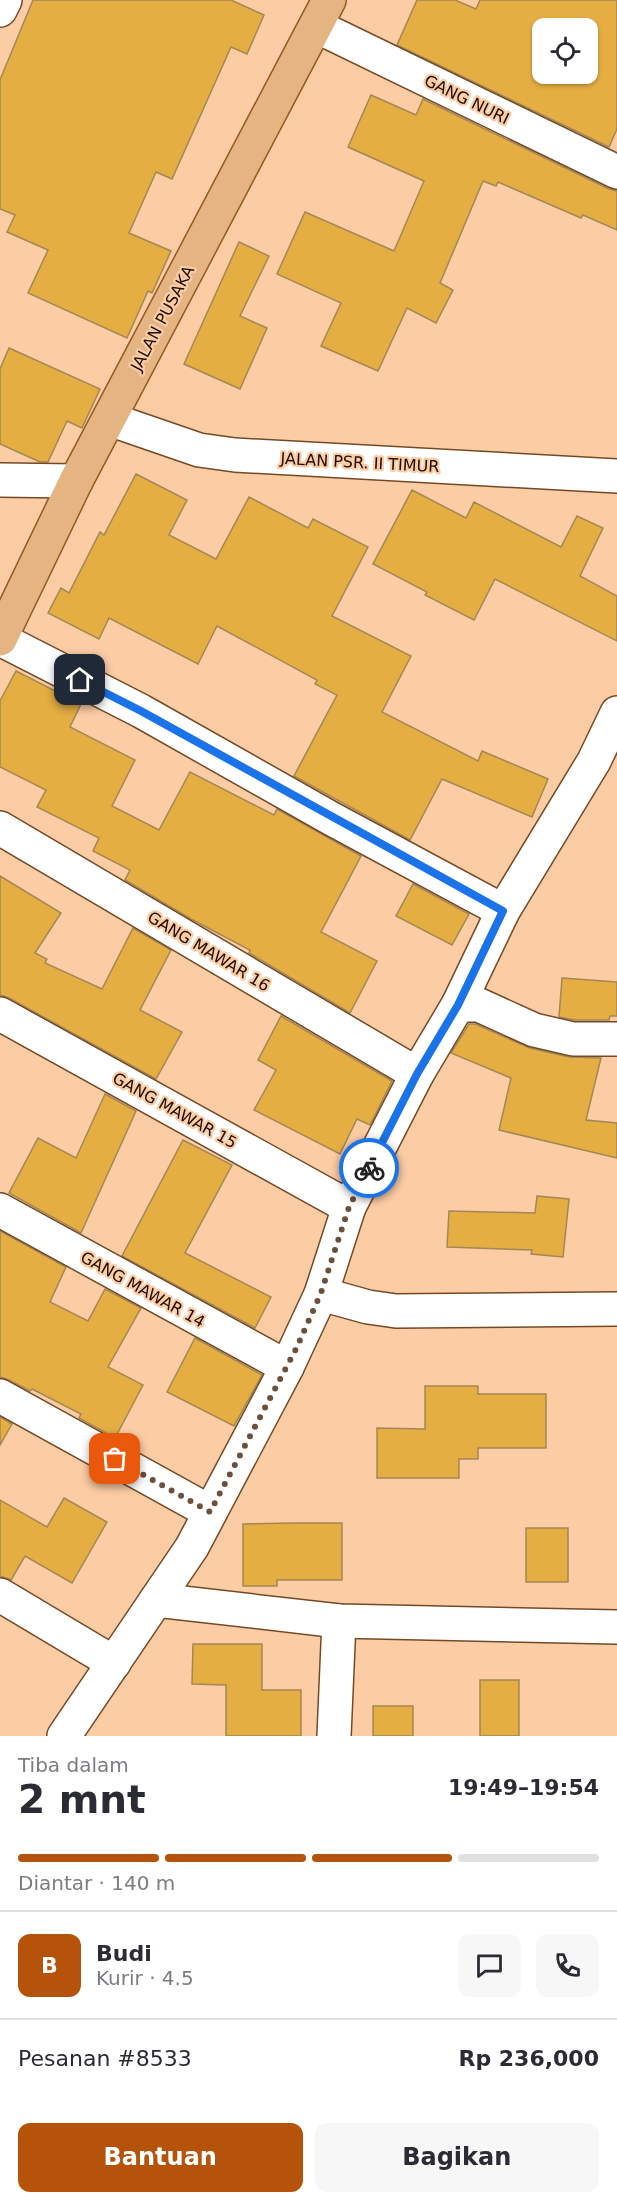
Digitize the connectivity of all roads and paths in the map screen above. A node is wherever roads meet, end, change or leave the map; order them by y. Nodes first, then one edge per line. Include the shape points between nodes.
1 (5, 0) edge
2 (0, 10) edge
3 (323, 13) edge
4 (617, 172) edge
5 (109, 419) junction
6 (617, 476) edge
7 (0, 480) edge
8 (76, 481) junction
9 (0, 639) edge
10 (617, 713) edge
11 (606, 761) edge
12 (0, 828) edge
13 (503, 911) junction
14 (458, 1005) junction
15 (0, 1014) edge
16 (617, 1039) edge
17 (417, 1074) junction
18 (349, 1207) junction
19 (0, 1210) edge
20 (321, 1293) junction
21 (617, 1309) edge
22 (287, 1367) junction
23 (0, 1396) edge
24 (210, 1512) junction
25 (0, 1595) edge
26 (156, 1600) junction
27 (339, 1621) junction
28 (617, 1627) edge
29 (114, 1663) junction
30 (64, 1736) edge
31 (334, 1736) edge

1 - 2 street
3 - 4 street, GANG NURI
3 - 5 main road, JALAN PUSAKA
5 - 6 street, JALAN PSR. II TIMUR via 199,450 235,455
5 - 8 main road, JALAN PUSAKA
7 - 8 street
8 - 9 main road, JALAN PUSAKA
9 - 13 street via 141,711
10 - 11 street
11 - 13 street
12 - 17 street, GANG MAWAR 16
13 - 14 street
14 - 16 street via 480,1005 534,1030 573,1039
14 - 17 street
15 - 18 street, GANG MAWAR 15
17 - 18 street
18 - 20 street
19 - 22 street, GANG MAWAR 14
20 - 21 street via 396,1311
20 - 22 street
22 - 24 street
23 - 24 street
24 - 26 street
25 - 29 street
26 - 27 street
26 - 29 street
27 - 28 street
27 - 31 street
29 - 30 street

